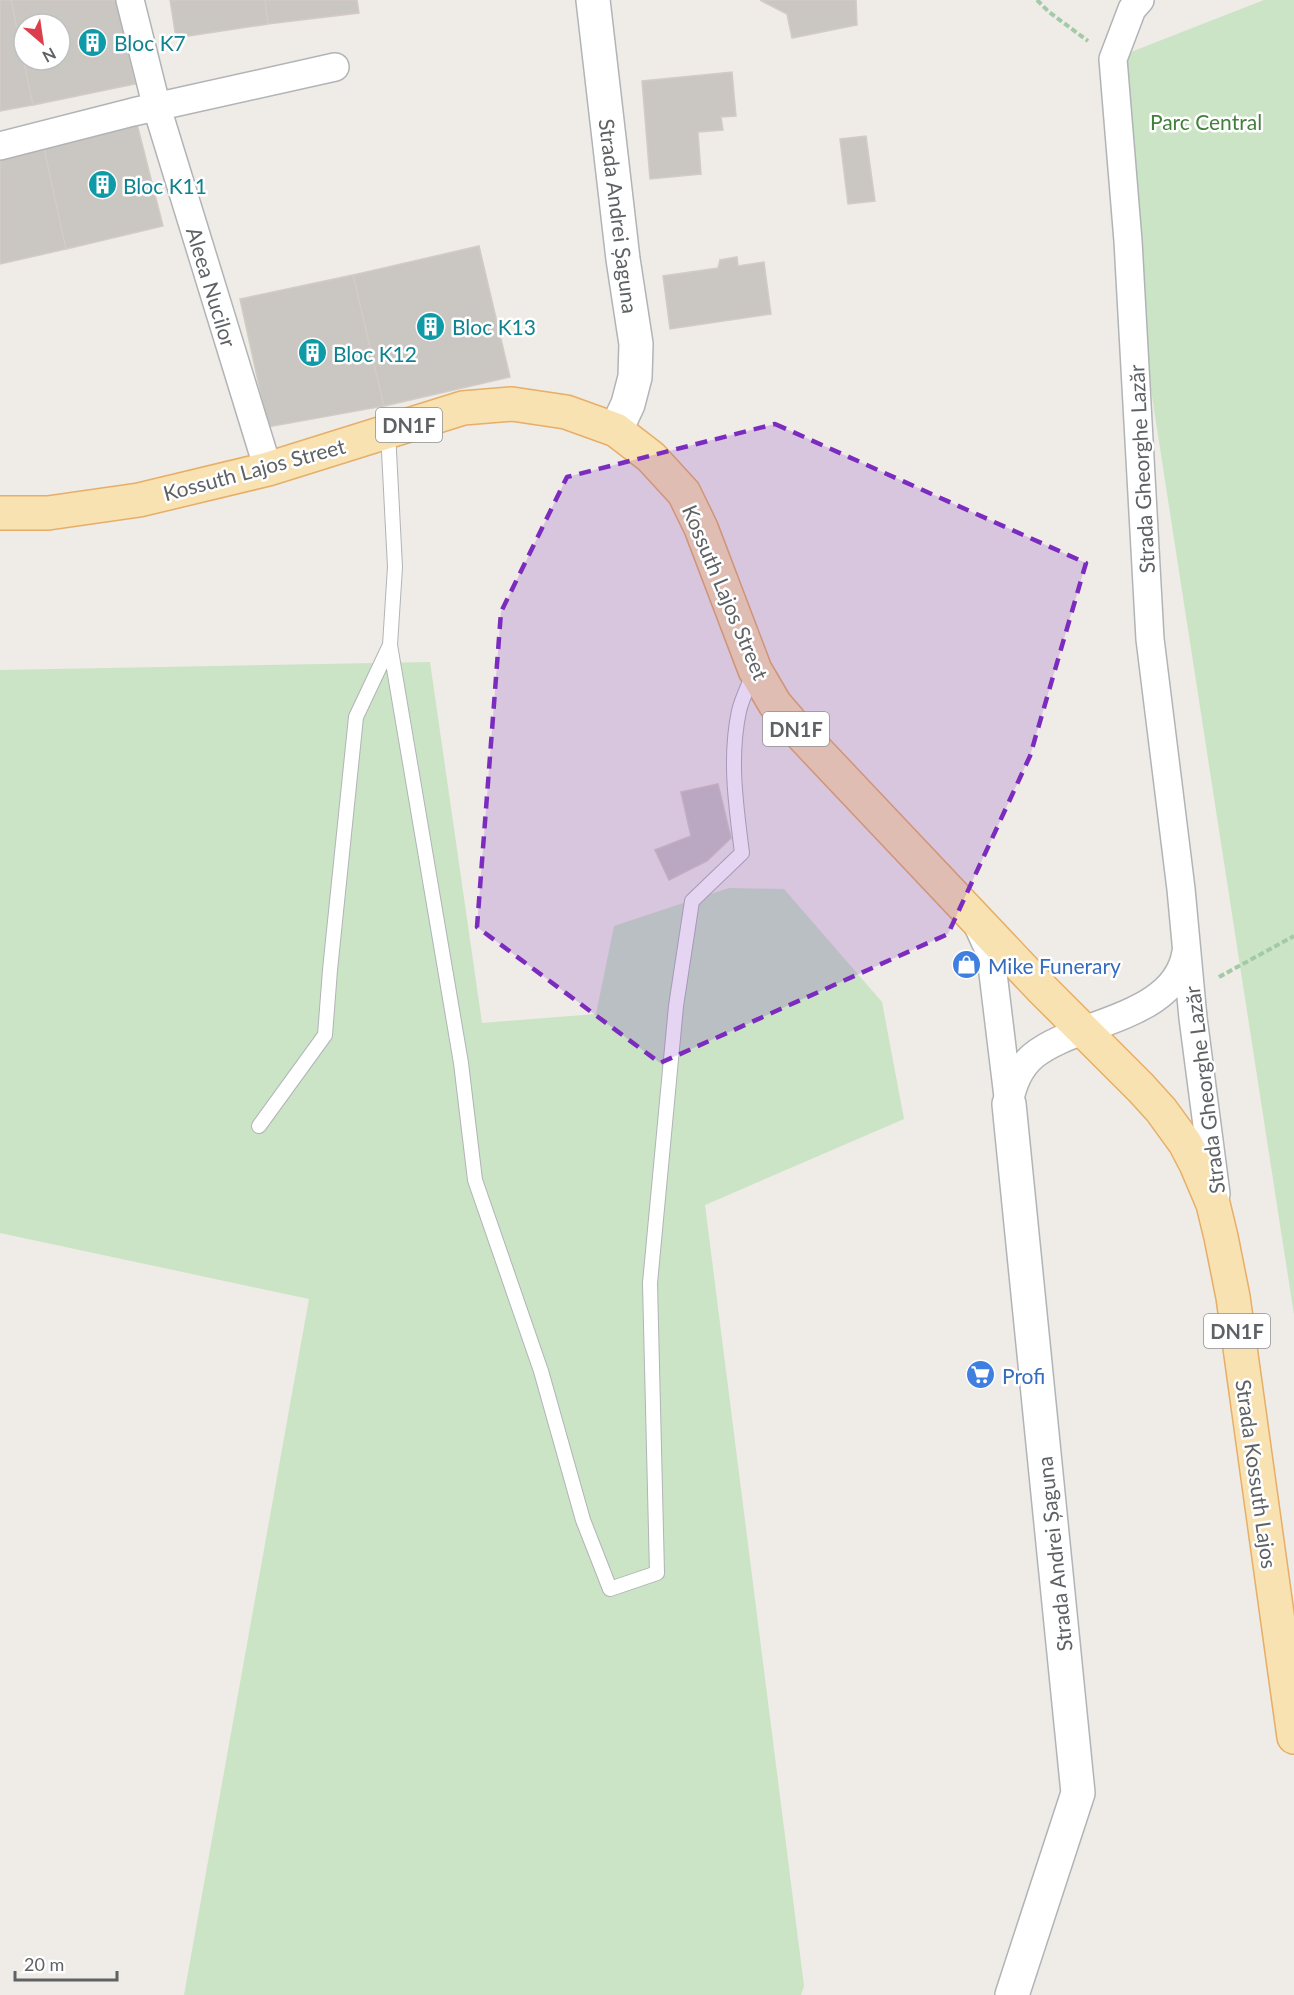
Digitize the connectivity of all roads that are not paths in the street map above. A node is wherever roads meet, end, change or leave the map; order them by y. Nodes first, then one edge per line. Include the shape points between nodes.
1 (130, 0) edge
2 (593, 0) edge
3 (1140, 0) edge
4 (335, 67) dead end
5 (157, 108) junction
6 (0, 146) edge
7 (616, 430) junction
8 (388, 432) junction
9 (268, 469) junction
10 (0, 513) edge
11 (390, 645) junction
12 (755, 670) junction
13 (971, 915) junction
14 (1187, 942) junction
15 (1084, 1031) junction
16 (1009, 1104) junction
17 (259, 1126) dead end
18 (1221, 1237) junction
19 (1294, 1737) edge
20 (1012, 1995) edge

1 - 5 street, Aleea Nucilor
2 - 7 street, Strada Andrei Șaguna via 636,344 635,377
3 - 14 street, Strada Gheorghe Lazăr via 1132,9 1113,59 1128,240 1150,639
4 - 5 street
5 - 6 street
5 - 9 street, Aleea Nucilor
7 - 8 main road, Kossuth Lajos Street / DN1F via 566,412 512,404 464,408
7 - 12 main road, Kossuth Lajos Street / DN1F via 651,457 684,493
8 - 9 main road, Kossuth Lajos Street / DN1F
8 - 11 lane via 395,567
9 - 10 main road, Kossuth Lajos Street / DN1F via 140,500 48,513
11 - 12 lane via 461,1063 475,1180 541,1371 583,1521 610,1589 657,1573 650,1283 676,1006 692,900 742,853 734,746 740,709
11 - 17 lane via 356,717 325,1035
12 - 13 main road, Kossuth Lajos Street / DN1F via 775,704 799,732
13 - 15 main road, Kossuth Lajos Street / DN1F
13 - 16 street, Strada Andrei Șaguna via 992,965
14 - 15 street, Strada Gheorghe Lazăr via 1176,979 1166,989 1137,1009
14 - 18 street, Strada Gheorghe Lazăr
15 - 16 street, Strada Andrei Șaguna via 1033,1056 1018,1073
15 - 18 main road, Strada Kossuth Lajos / DN1F via 1161,1110 1185,1143 1214,1204
16 - 20 street, Strada Andrei Șaguna via 1078,1793
18 - 19 main road, Strada Kossuth Lajos / DN1F via 1233,1297

